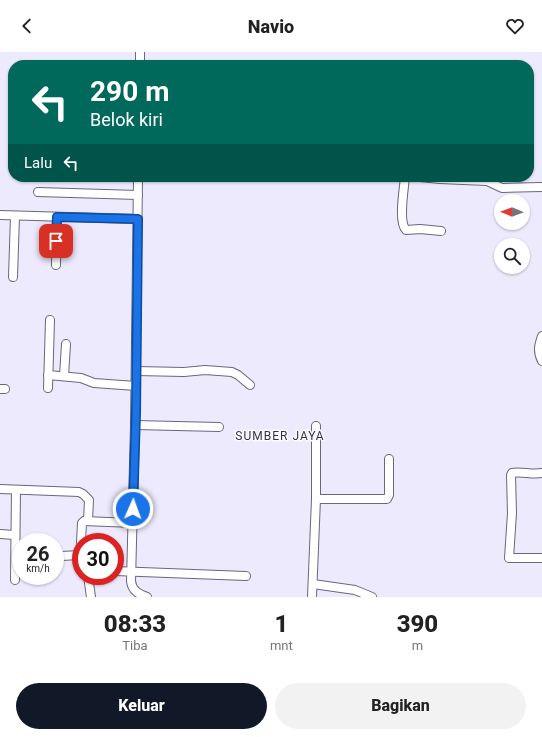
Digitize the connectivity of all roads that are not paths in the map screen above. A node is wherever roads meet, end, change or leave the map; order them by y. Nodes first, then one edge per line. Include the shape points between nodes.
1 (138, 182) edge
2 (405, 182) edge
3 (489, 182) edge
4 (542, 187) edge
5 (38, 192) dead end
6 (138, 195) junction
7 (0, 215) edge
8 (15, 216) junction
9 (57, 217) junction
10 (138, 219) junction
11 (441, 231) dead end
12 (56, 265) dead end
13 (13, 277) dead end
14 (50, 320) dead end
15 (542, 336) edge
16 (66, 344) dead end
17 (542, 360) edge
18 (136, 371) junction
19 (48, 375) junction
20 (64, 376) junction
21 (250, 385) dead end
22 (136, 386) junction
23 (48, 388) dead end
24 (135, 425) junction
25 (316, 426) dead end
26 (219, 427) dead end
27 (389, 459) dead end
28 (542, 473) edge
29 (0, 489) edge
30 (16, 490) junction
31 (316, 499) junction
32 (88, 521) junction
33 (132, 523) junction
34 (15, 533) edge
35 (81, 533) edge
36 (0, 534) edge
37 (12, 535) edge
38 (542, 558) edge
39 (124, 571) edge
40 (131, 571) junction
41 (246, 576) dead end
42 (313, 584) junction
43 (89, 585) edge
44 (91, 597) edge
45 (147, 597) edge
46 (312, 597) edge
47 (372, 597) edge

1 - 6 street
2 - 11 street via 402,211 404,229
3 - 4 street via 502,188
5 - 6 street
6 - 10 street
7 - 8 street
8 - 9 street
8 - 13 street
9 - 10 street
9 - 12 street
10 - 18 street
14 - 19 street
15 - 17 street via 538,347
16 - 20 street
18 - 21 street via 232,372
18 - 22 street
19 - 20 street
19 - 23 street
20 - 22 street via 82,378 94,384
22 - 24 street
24 - 26 street
24 - 33 street
25 - 31 street
27 - 31 street via 387,499
28 - 38 street via 515,472 510,476 512,513 509,558
29 - 30 street
30 - 32 street via 73,491 83,494 89,500
30 - 34 street
31 - 42 street
32 - 33 street
32 - 35 street via 82,523
33 - 40 street
36 - 37 street
39 - 40 street
40 - 41 street
40 - 45 street via 133,589
42 - 46 street
42 - 47 street via 355,590
43 - 44 street

